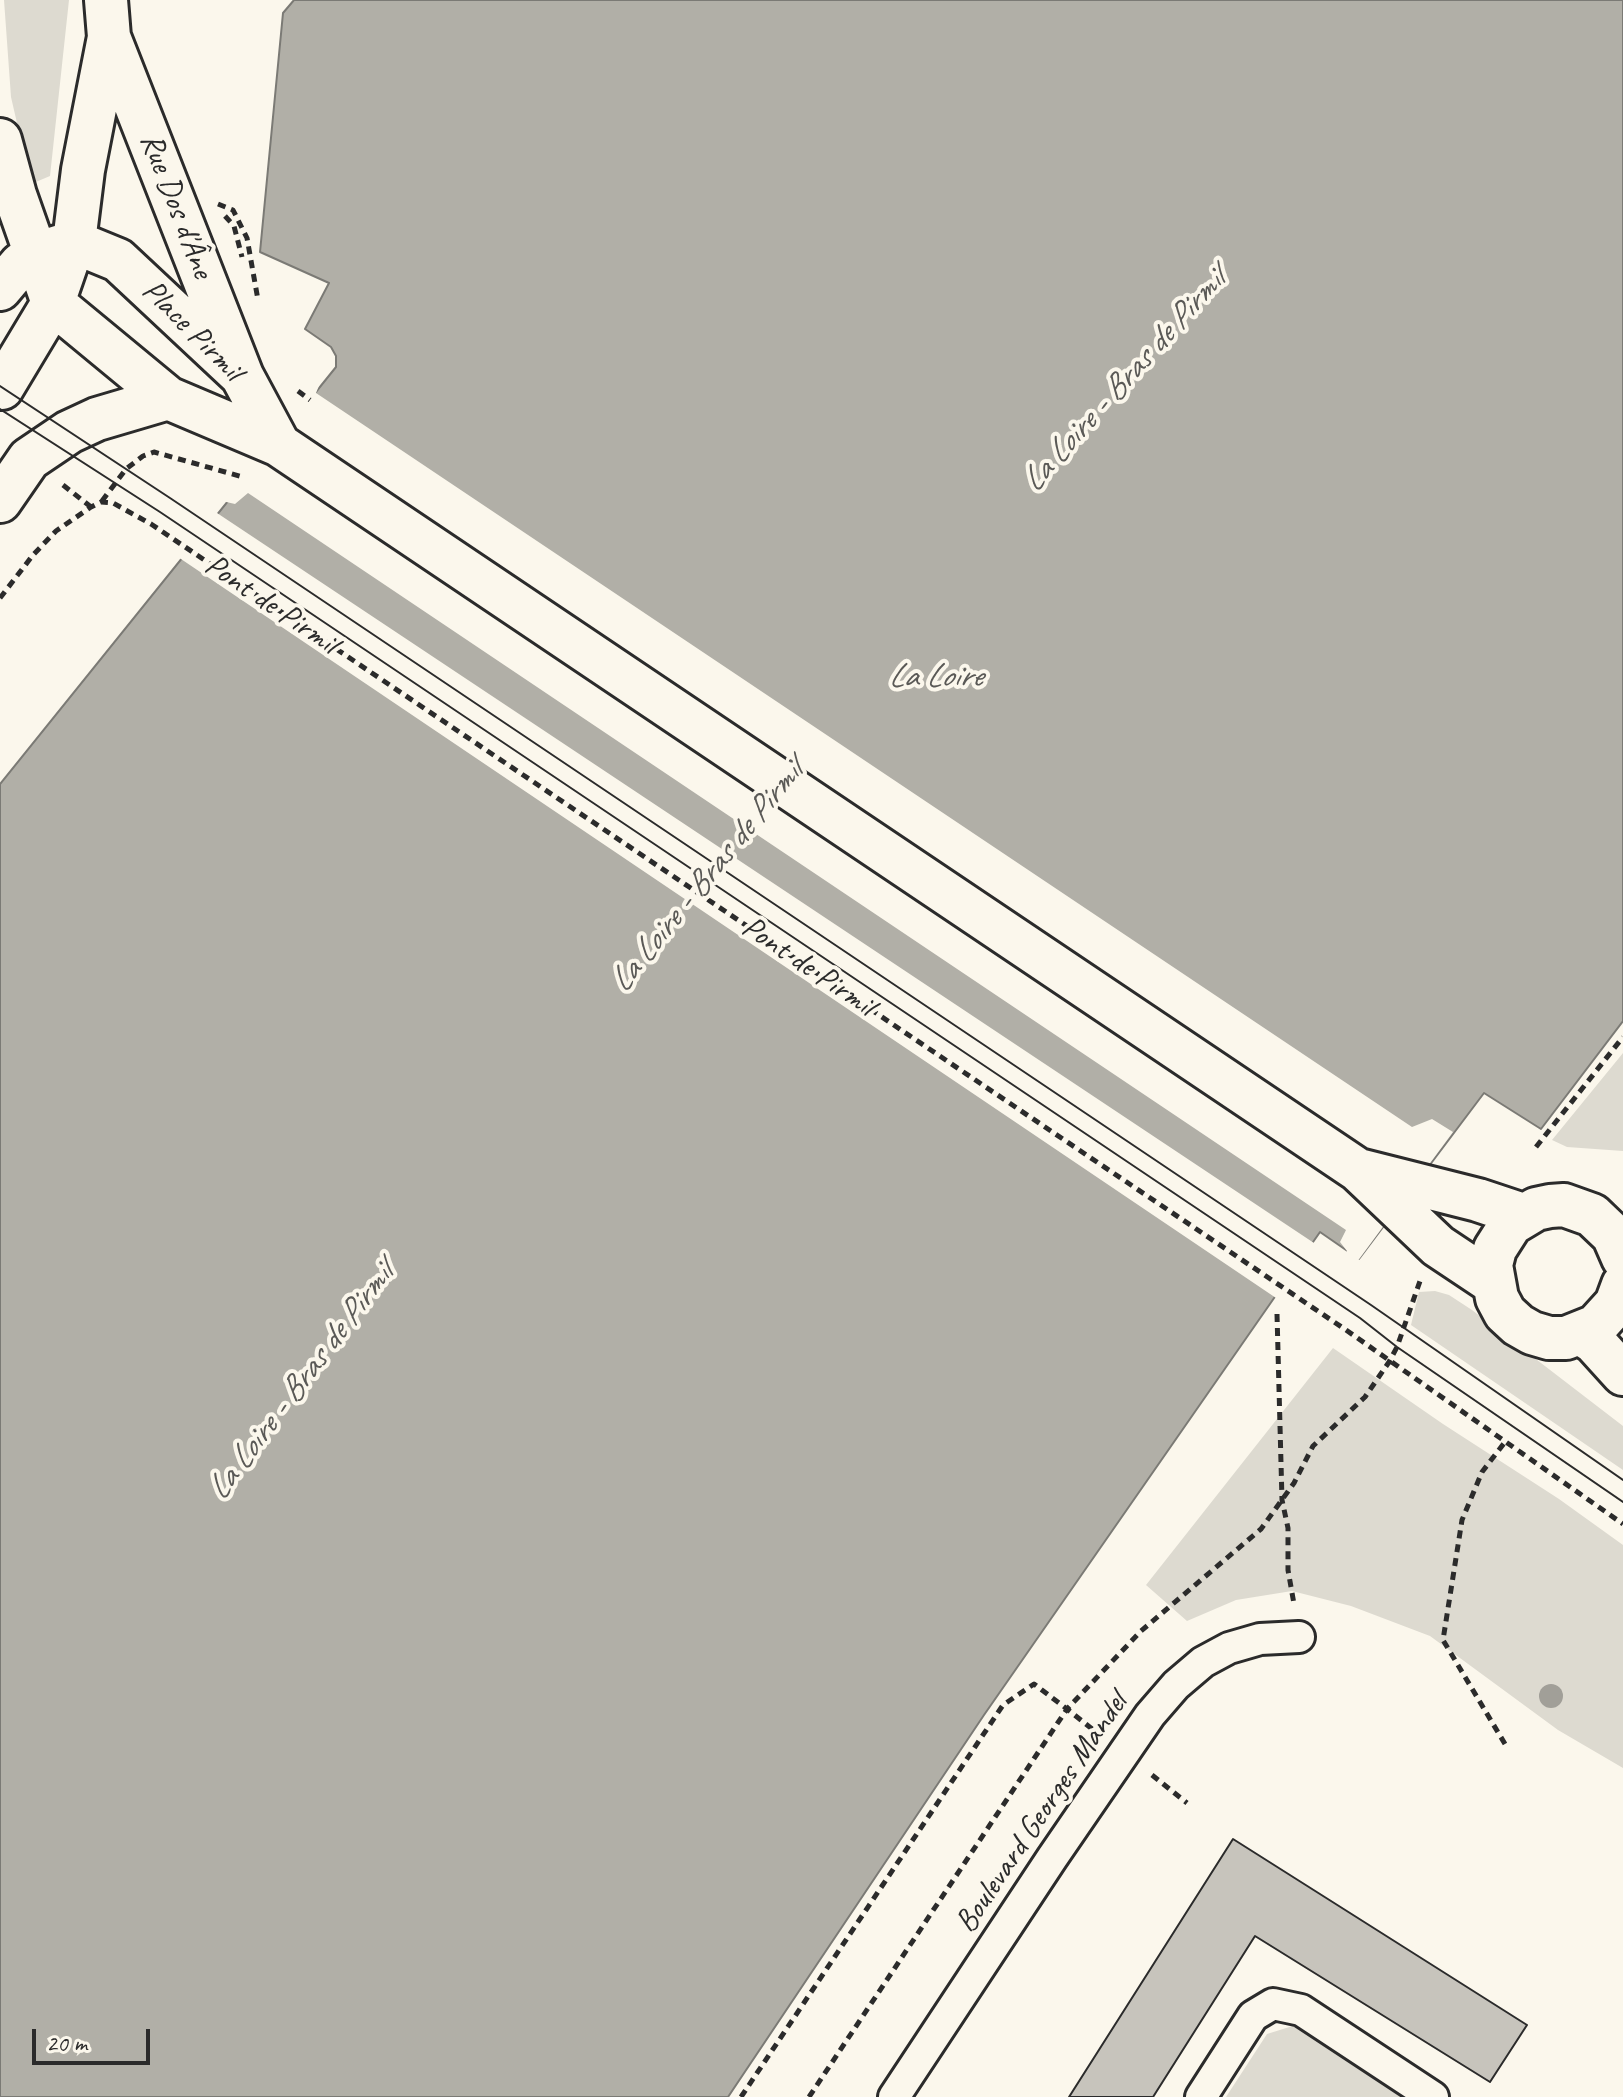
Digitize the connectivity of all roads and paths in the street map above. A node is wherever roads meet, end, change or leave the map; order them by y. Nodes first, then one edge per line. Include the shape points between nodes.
1 (107, 19) edge
2 (0, 140) edge
3 (54, 248) junction
4 (0, 289) edge
5 (53, 303) junction
6 (242, 376) junction
7 (5, 381) edge
8 (168, 398) junction
9 (279, 445) junction
10 (246, 478) dead end
11 (0, 501) edge
12 (101, 502) junction
13 (0, 598) edge
14 (1623, 1037) edge
15 (1536, 1147) dead end
16 (1358, 1170) junction
17 (1523, 1215) junction
18 (1622, 1260) edge
19 (1422, 1276) dead end
20 (1492, 1282) junction
21 (1277, 1314) dead end
22 (1582, 1334) junction
23 (1389, 1362) junction
24 (1623, 1374) edge
25 (1505, 1442) junction
26 (1282, 1500) junction
27 (1623, 1524) edge
28 (1299, 1637) joint
29 (1067, 1709) junction
30 (1505, 1744) dead end
31 (1123, 1752) junction
32 (1187, 1803) dead end
33 (741, 2097) edge
34 (809, 2097) edge
35 (894, 2097) edge
36 (1201, 2097) edge
37 (1433, 2097) edge

1 - 3 main road, Rue Dos d'Âne via 83,170
1 - 6 main road, Rue Dos d'Âne
2 - 3 main road
3 - 4 main road via 21,264
3 - 5 main road, Rue Dos d'Âne
3 - 6 main road, Place Pirmil via 118,260
5 - 7 main road, Rue Dos d'Âne
5 - 8 main road
6 - 9 main road, Place Pirmil
8 - 9 main road, Place Pirmil
8 - 11 main road, Place Pirmil via 69,432 29,459
9 - 16 main road
10 - 12 path via 154,452 126,469
12 - 13 path via 56,531
12 - 23 path, Pont de Pirmil via 151,524
14 - 15 path
16 - 17 main road
16 - 20 main road via 1438,1246
17 - 18 main road via 1550,1206 1579,1209 1604,1223
17 - 20 main road via 1495,1249
18 - 22 main road via 1616,1304
19 - 23 path
20 - 22 main road via 1505,1313 1518,1325 1549,1338
21 - 26 path
22 - 24 main road
23 - 25 path, Pont de Pirmil
23 - 26 path via 1365,1397 1313,1446
25 - 27 path, Pont de Pirmil
25 - 30 path via 1482,1472 1462,1520 1443,1640
26 - 28 path
26 - 29 path via 1261,1529 1141,1631
28 - 31 street, Boulevard Georges Mandel via 1260,1639 1203,1662 1159,1705
29 - 31 path
29 - 33 path via 1034,1684 1003,1705
29 - 34 path
31 - 32 path
31 - 35 street, Boulevard Georges Mandel
36 - 37 street via 1253,2016 1273,2004 1301,2010

